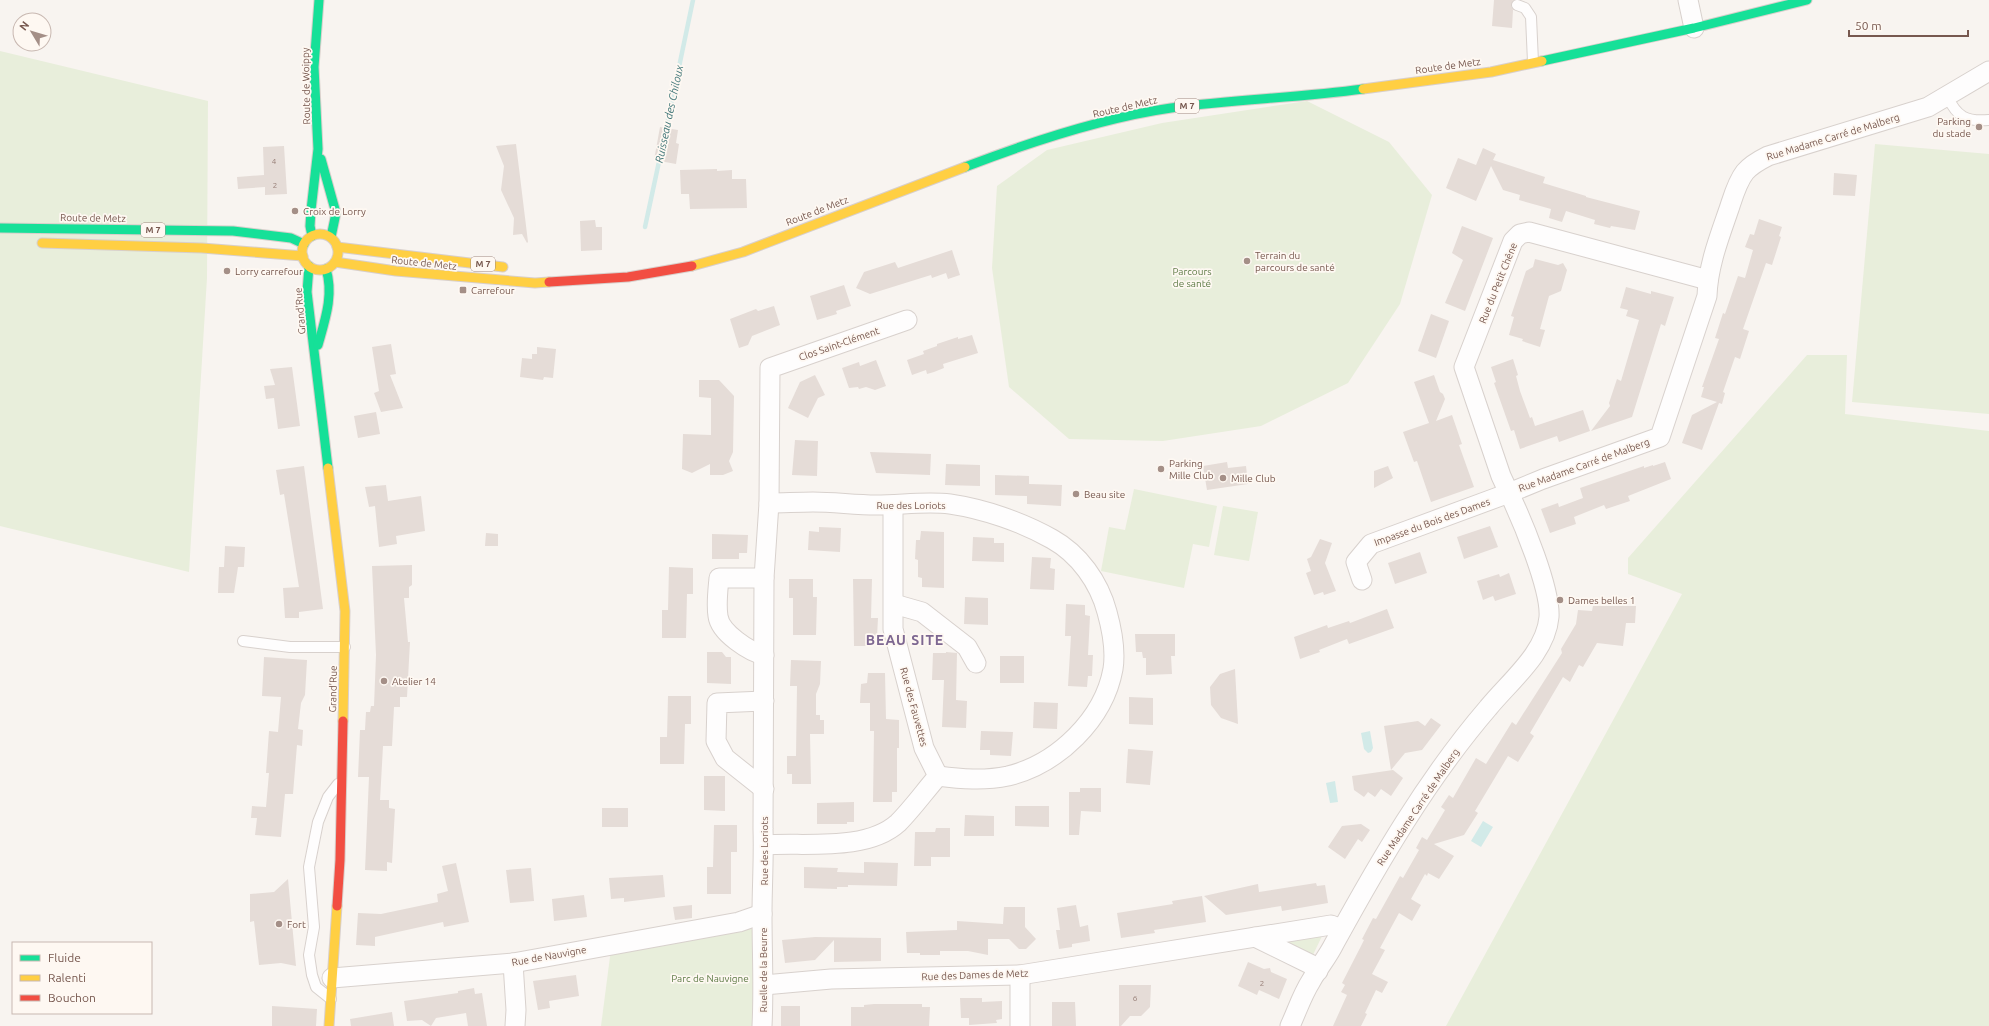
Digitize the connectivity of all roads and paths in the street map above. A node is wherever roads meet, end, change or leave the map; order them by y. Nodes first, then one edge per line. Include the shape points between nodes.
1 (319, 0) edge
2 (1688, 0) edge
3 (1807, 0) edge
4 (1517, 5) dead end
5 (1694, 28) junction
6 (1533, 62) junction
7 (1989, 71) edge
8 (1947, 96) junction
9 (1989, 120) edge
10 (318, 149) junction
11 (0, 228) edge
12 (312, 236) junction
13 (331, 237) junction
14 (32, 243) dead end
15 (304, 244) junction
16 (337, 247) junction
17 (303, 256) junction
18 (335, 262) junction
19 (309, 266) junction
20 (513, 268) dead end
21 (326, 269) junction
22 (548, 272) dead end
23 (583, 278) junction
24 (1708, 280) junction
25 (907, 320) dead end
26 (316, 354) junction
27 (770, 368) joint
28 (1509, 493) junction
29 (769, 503) junction
30 (893, 505) junction
31 (764, 578) junction
32 (1362, 580) dead end
33 (894, 604) junction
34 (243, 642) dead end
35 (345, 647) junction
36 (764, 655) junction
37 (976, 663) dead end
38 (764, 701) junction
39 (938, 776) junction
40 (342, 779) junction
41 (764, 789) junction
42 (764, 845) junction
43 (762, 914) junction
44 (1342, 929) junction
45 (1255, 937) junction
46 (512, 963) junction
47 (1318, 970) junction
48 (1020, 975) junction
49 (332, 978) junction
50 (764, 985) junction
51 (331, 998) junction
52 (329, 1026) edge
53 (515, 1026) edge
54 (762, 1026) edge
55 (1020, 1026) edge
56 (1290, 1026) edge

1 - 10 main road, Route de Woippy via 314,67
2 - 5 street
3 - 5 main road, Route de Metz / M 7
4 - 6 lane via 1525,8 1531,17
5 - 6 main road, Route de Metz / M 7
6 - 23 main road, Route de Metz / M 7 via 1491,72 1358,90 1170,108 1114,120 1002,153 743,252 681,269 628,277
7 - 8 street, Rue Madame Carré de Malberg
8 - 9 lane via 1960,116 1975,122
8 - 24 street, Rue Madame Carré de Malberg via 1928,107 1768,156 1755,163 1744,173 1738,185 1714,253
10 - 12 main road, Route de Woippy via 311,210
10 - 13 main road, Route de Woippy via 336,213
11 - 15 main road, Route de Metz / M 7 via 233,231 291,238
12 - 13 main road via 325,234
12 - 15 main road
13 - 16 main road
14 - 17 main road, M 7 via 202,248
15 - 17 main road
16 - 18 main road
16 - 20 main road, Route de Metz / M 7
17 - 19 main road
18 - 21 main road
18 - 23 main road, Route de Metz / M 7 via 403,272 535,283
19 - 21 main road via 320,270
19 - 26 main road, Grand'Rue via 307,292
21 - 26 main road, Grand'Rue via 329,301
22 - 23 main road, Route de Metz / M 7
24 - 28 street, Rue Madame Carré de Malberg via 1707,296 1660,438
24 - 28 street, Rue du Petit Chêne via 1529,232 1520,234 1513,241 1464,366
25 - 27 street, Clos Saint-Clément
26 - 35 main road, Grand'Rue via 345,611
27 - 29 street, Rue des Loriots
28 - 32 street, Impasse du Bois des Dames via 1371,544 1356,562
28 - 44 street, Rue Madame Carré de Malberg via 1548,597 1549,616 1545,634 1537,651 1486,710 1440,770 1391,843
29 - 30 street, Rue des Loriots
29 - 31 street, Rue des Loriots
30 - 33 street, Rue des Fauvettes
30 - 39 street, Rue des Loriots via 950,504 993,514 1053,540 1083,565 1094,580 1104,600 1112,631 1113,669 1106,692 1094,717 1071,741 1056,753 1009,776 963,779
31 - 36 street, Rue des Loriots
31 - 36 street via 718,578 718,618 728,632 744,646
33 - 37 street via 922,612 967,647
33 - 39 street, Rue des Fauvettes via 894,629 924,748
34 - 35 lane via 290,648
35 - 40 main road, Grand'Rue
36 - 38 street, Rue des Loriots
38 - 41 street, Rue des Loriots
38 - 41 street via 717,703 716,741 725,758
39 - 42 street via 898,823 886,832 871,838 854,842
40 - 49 main road, Grand'Rue via 340,860
40 - 51 lane via 328,797 318,822 309,867 314,928 308,955 316,987
41 - 42 street, Rue des Loriots
42 - 43 street, Rue des Loriots
43 - 46 street, Rue de Nauvigne via 739,922
43 - 50 street, Ruelle de la Beurre
44 - 45 street, Rue des Dames de Metz via 1331,925
44 - 47 street, Rue Madame Carré de Malberg
45 - 47 street
45 - 48 street, Rue des Dames de Metz
46 - 49 street, Rue de Nauvigne
46 - 53 street
47 - 56 street, Rue Madame Carré de Malberg via 1310,981
48 - 50 street, Rue des Dames de Metz via 831,979
48 - 55 street
49 - 51 main road, Grand'Rue
50 - 54 street, Ruelle de la Beurre
51 - 52 main road, Grand'Rue

